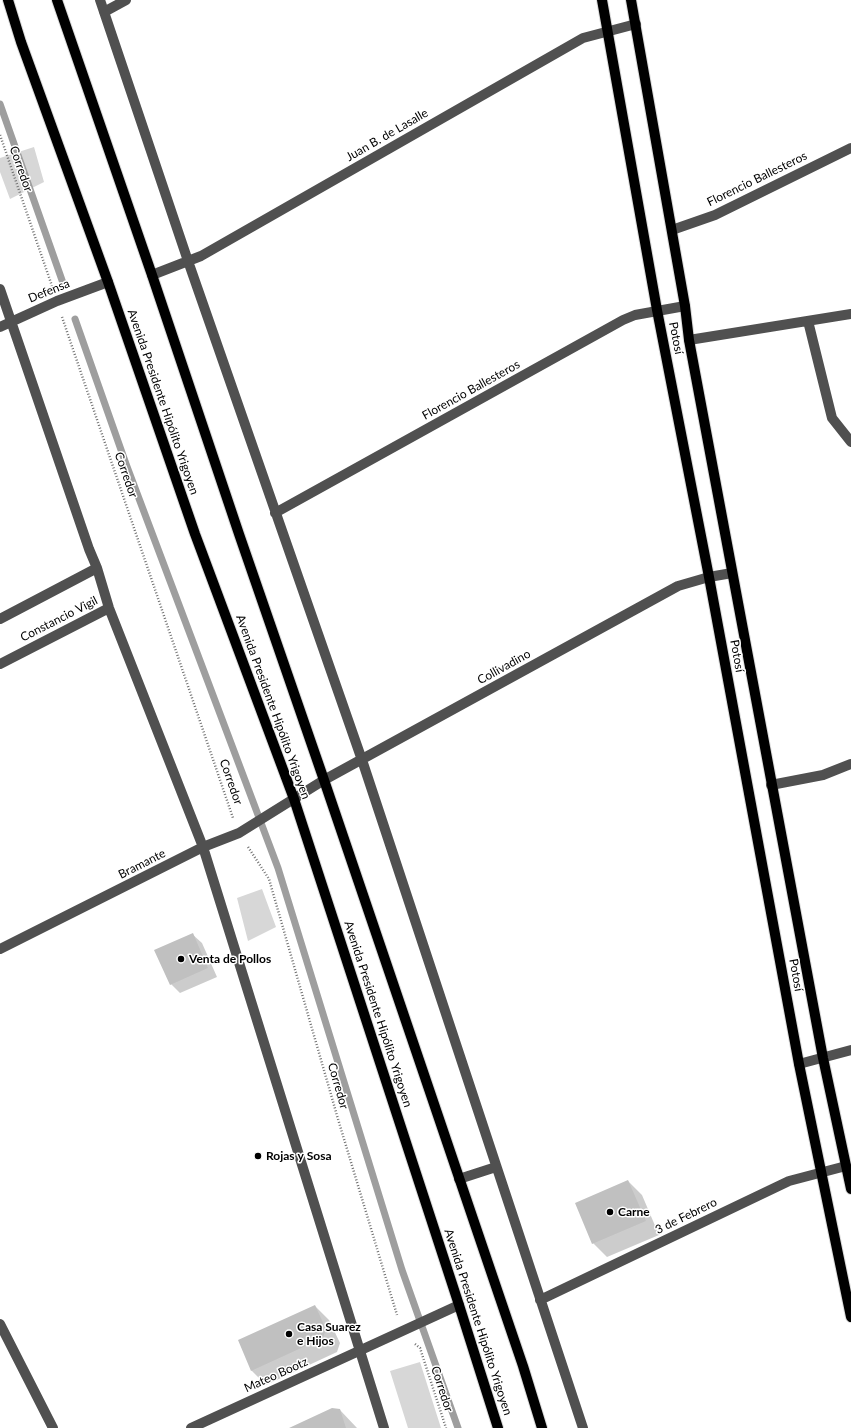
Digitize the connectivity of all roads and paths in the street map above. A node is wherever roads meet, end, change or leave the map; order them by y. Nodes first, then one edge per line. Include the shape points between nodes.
1 (8, 0) edge
2 (57, 0) edge
3 (100, 0) edge
4 (126, 0) edge
5 (602, 0) edge
6 (631, 0) edge
7 (104, 12) junction
8 (636, 24) junction
9 (608, 31) junction
10 (0, 135) edge
11 (851, 148) edge
12 (672, 230) junction
13 (188, 261) junction
14 (152, 275) junction
15 (108, 282) junction
16 (0, 289) edge
17 (57, 301) junction
18 (685, 306) junction
19 (657, 310) junction
20 (851, 314) edge
21 (11, 321) junction
22 (808, 321) junction
23 (0, 327) edge
24 (689, 340) junction
25 (851, 442) edge
26 (276, 514) junction
27 (97, 568) junction
28 (732, 574) junction
29 (709, 577) junction
30 (109, 608) junction
31 (0, 619) edge
32 (0, 664) edge
33 (362, 760) junction
34 (851, 764) edge
35 (324, 780) junction
36 (771, 785) junction
37 (294, 799) junction
38 (239, 833) junction
39 (203, 848) junction
40 (0, 949) edge
41 (851, 1050) edge
42 (823, 1058) junction
43 (799, 1064) junction
44 (846, 1166) junction
45 (496, 1167) junction
46 (821, 1172) junction
47 (460, 1179) junction
48 (851, 1189) edge
49 (540, 1300) junction
50 (460, 1305) junction
51 (851, 1317) edge
52 (0, 1324) edge
53 (405, 1330) junction
54 (360, 1351) junction
55 (53, 1428) edge
56 (191, 1428) edge
57 (384, 1428) edge
58 (446, 1428) edge
59 (498, 1428) edge
60 (542, 1428) edge
61 (583, 1428) edge

1 - 15 main road, Avenida Presidente Hipólito Yrigoyen
2 - 14 main road, Avenida Presidente Hipólito Yrigoyen
3 - 7 street
4 - 7 street
5 - 9 main road, Potosí
6 - 8 main road, Potosí
7 - 13 street
8 - 9 street, Juan B. de Lasalle
8 - 12 main road, Potosí
9 - 13 street, Juan B. de Lasalle via 583,38 201,256
9 - 19 main road, Potosí
10 - 17 path, Corredor
11 - 12 street, Florencio Ballesteros via 715,215
12 - 18 main road, Potosí
13 - 14 street, Juan B. de Lasalle
13 - 26 street
14 - 35 main road, Avenida Presidente Hipólito Yrigoyen
15 - 17 street, Defensa
15 - 37 main road, Avenida Presidente Hipólito Yrigoyen via 195,534
16 - 21 street
17 - 21 street, Defensa
17 - 38 path, Corredor
18 - 19 street, Florencio Ballesteros
18 - 24 main road, Potosí
19 - 26 street, Florencio Ballesteros via 623,320
19 - 29 main road, Potosí
20 - 22 street
21 - 23 street, Defensa
21 - 27 street
22 - 24 street
22 - 25 street via 832,418
24 - 28 main road, Potosí
26 - 33 street
27 - 30 street
27 - 31 street
28 - 29 street, Collivadino
28 - 36 main road, Potosí
29 - 33 street, Collivadino via 678,586
29 - 43 main road, Potosí
30 - 32 street, Constancio Vigil
30 - 39 street
33 - 35 street, Collivadino
33 - 45 street
34 - 36 street via 823,775
35 - 37 street, Collivadino
35 - 47 main road, Avenida Presidente Hipólito Yrigoyen
36 - 42 main road, Potosí
37 - 38 street, Bramante
37 - 50 main road, Avenida Presidente Hipólito Yrigoyen
38 - 39 street, Bramante
38 - 53 path, Corredor via 269,879 338,1119
39 - 40 street, Bramante
39 - 54 street
41 - 42 street
42 - 43 street
42 - 44 main road, Potosí
43 - 46 main road, Potosí
44 - 46 street, 3 de Febrero
44 - 48 main road, Potosí
45 - 47 street
45 - 49 street
46 - 49 street, 3 de Febrero via 789,1181
46 - 51 main road, Potosí
47 - 60 main road, Avenida Presidente Hipólito Yrigoyen
49 - 61 street
50 - 53 street, Mateo Bootz
50 - 59 main road, Avenida Presidente Hipólito Yrigoyen
52 - 55 street
53 - 54 street, Mateo Bootz
53 - 58 path, Corredor via 420,1348
54 - 56 street, Mateo Bootz
54 - 57 street

